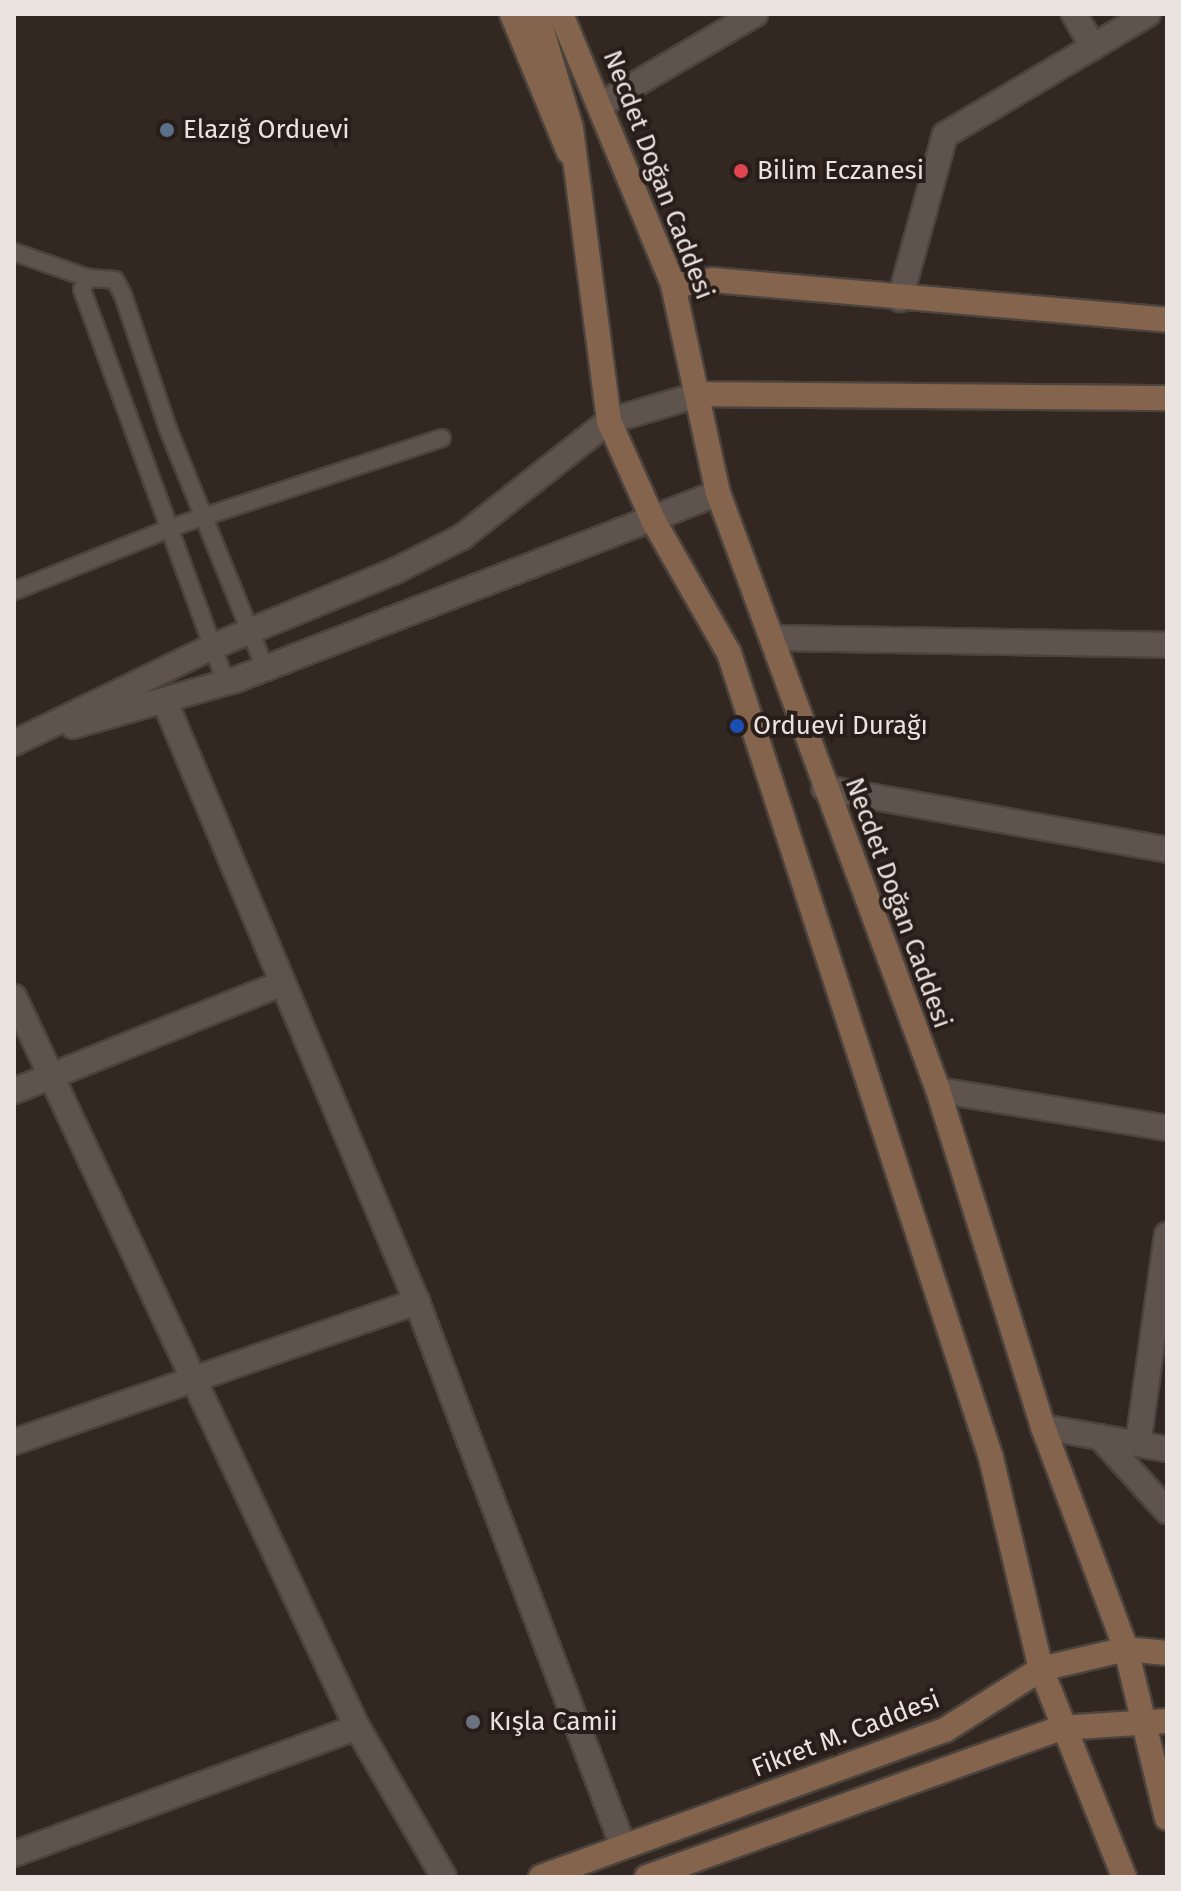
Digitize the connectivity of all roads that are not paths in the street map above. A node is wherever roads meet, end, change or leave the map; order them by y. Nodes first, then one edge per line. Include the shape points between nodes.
1 (512, 14) edge
2 (537, 14) edge
3 (561, 14) edge
4 (579, 14) edge
5 (755, 14) edge
6 (1074, 14) edge
7 (1148, 14) edge
8 (1093, 47) junction
9 (582, 53) junction
10 (600, 105) junction
11 (577, 166) junction
12 (14, 252) edge
13 (88, 278) junction
14 (673, 285) junction
15 (900, 299) junction
16 (1167, 320) edge
17 (701, 394) junction
18 (1167, 398) edge
19 (609, 421) junction
20 (442, 438) dead end
21 (718, 493) junction
22 (204, 520) junction
23 (653, 520) junction
24 (173, 527) junction
25 (14, 591) edge
26 (249, 632) junction
27 (775, 638) junction
28 (1167, 645) edge
29 (214, 646) junction
30 (265, 668) junction
31 (226, 683) junction
32 (165, 702) junction
33 (17, 742) edge
34 (824, 788) junction
35 (1167, 850) edge
36 (283, 983) junction
37 (14, 997) edge
38 (54, 1077) junction
39 (938, 1090) junction
40 (14, 1091) edge
41 (1167, 1128) edge
42 (1167, 1235) edge
43 (417, 1302) junction
44 (196, 1382) junction
45 (1043, 1427) junction
46 (1100, 1437) junction
47 (14, 1442) edge
48 (1138, 1444) junction
49 (1167, 1449) edge
50 (1167, 1511) edge
51 (1126, 1649) junction
52 (1167, 1653) edge
53 (1041, 1669) junction
54 (1156, 1722) edge
55 (357, 1727) junction
56 (1061, 1728) junction
57 (1167, 1818) edge
58 (623, 1846) junction
59 (14, 1854) edge
60 (650, 1876) edge
61 (444, 1877) edge
62 (541, 1877) edge
63 (1124, 1877) edge

1 - 11 main road via 550,121
2 - 11 main road
3 - 9 main road, Necdet Doğan Caddesi
4 - 9 main road
5 - 10 street
6 - 8 street
7 - 8 street
8 - 15 street via 945,135
9 - 10 main road, Necdet Doğan Caddesi
10 - 14 main road, Necdet Doğan Caddesi
11 - 19 main road
12 - 13 lane
13 - 22 lane via 115,280 123,295
13 - 24 lane via 82,289
14 - 15 main road via 713,280
14 - 17 main road, Necdet Doğan Caddesi
15 - 16 main road
17 - 18 main road
17 - 19 street
17 - 21 main road, Necdet Doğan Caddesi
19 - 23 main road
19 - 26 street via 462,537
20 - 22 lane
21 - 23 street
21 - 27 main road, Necdet Doğan Caddesi
22 - 24 lane
22 - 26 lane
23 - 30 street
23 - 53 main road via 729,653 991,1458
24 - 25 lane
24 - 29 lane
26 - 29 street
26 - 30 lane
27 - 28 street
27 - 34 main road, Necdet Doğan Caddesi
29 - 31 lane
29 - 33 street
30 - 31 street
31 - 32 street
32 - 33 street
32 - 36 street
34 - 35 street
34 - 39 main road, Necdet Doğan Caddesi
36 - 38 street
36 - 43 street
37 - 38 street
38 - 40 street
38 - 44 street
39 - 41 street
39 - 45 main road, Necdet Doğan Caddesi
42 - 48 street
43 - 44 street
43 - 58 street
44 - 47 street
44 - 55 street
45 - 46 street
45 - 51 main road, Necdet Doğan Caddesi
46 - 48 street
46 - 50 street
48 - 49 street
51 - 52 main road, Fikret M. Caddesi
51 - 53 main road, Fikret M. Caddesi
51 - 54 main road, Necdet Doğan Caddesi
53 - 56 main road
53 - 58 main road, Fikret M. Caddesi via 945,1730
54 - 56 main road
54 - 57 main road, Necdet Doğan Caddesi
55 - 59 street
55 - 61 street
56 - 60 main road
56 - 63 main road
58 - 62 main road, Fikret M. Caddesi

